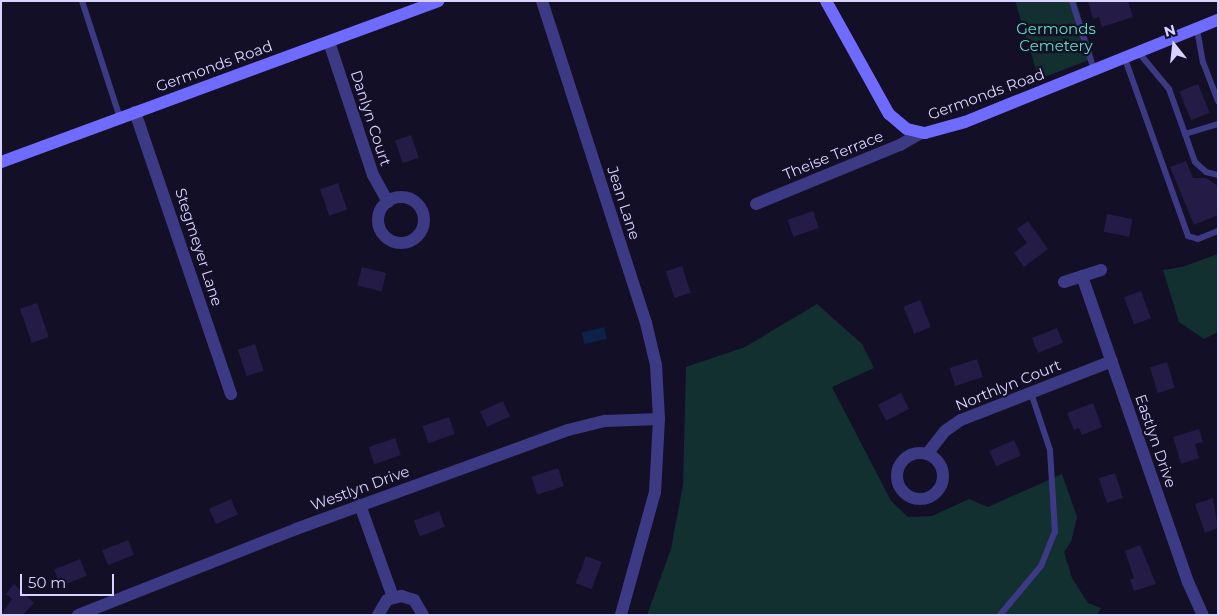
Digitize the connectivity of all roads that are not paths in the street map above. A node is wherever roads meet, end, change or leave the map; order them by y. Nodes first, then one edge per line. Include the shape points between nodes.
1 (82, 1) edge
2 (438, 1) edge
3 (542, 1) edge
4 (826, 1) edge
5 (1072, 1) edge
6 (1218, 20) edge
7 (1196, 29) junction
8 (329, 42) junction
9 (1139, 53) junction
10 (1125, 59) junction
11 (1094, 72) junction
12 (1218, 101) edge
13 (135, 112) junction
14 (120, 118) junction
15 (1218, 124) edge
16 (921, 133) junction
17 (1185, 134) junction
18 (1, 162) edge
19 (1218, 175) edge
20 (388, 202) dead end
21 (756, 204) dead end
22 (1218, 230) edge
23 (1101, 270) dead end
24 (1082, 276) junction
25 (1064, 282) dead end
26 (1112, 361) junction
27 (1031, 393) junction
28 (231, 394) dead end
29 (659, 419) junction
30 (927, 454) dead end
31 (360, 505) junction
32 (393, 597) junction
33 (78, 615) edge
34 (378, 615) edge
35 (423, 615) edge
36 (621, 615) edge
37 (1000, 615) edge
38 (1203, 615) edge

1 - 14 lane
2 - 8 street, Germonds Road
3 - 29 street, Jean Lane via 650,337 656,365
4 - 16 street, Germonds Road via 889,114 904,128
5 - 11 lane
6 - 7 street, Germonds Road
7 - 9 street, Germonds Road
7 - 12 lane via 1203,62
8 - 13 street, Germonds Road
8 - 20 street, Danlyn Court via 372,175
9 - 10 street, Germonds Road
9 - 17 lane via 1166,83
10 - 11 street, Germonds Road
10 - 22 lane via 1188,236 1198,238
11 - 16 street, Germonds Road via 947,129
13 - 14 street, Germonds Road
13 - 28 street, Stegmeyer Lane
14 - 18 street, Germonds Road
15 - 17 lane
16 - 21 street, Theise Terrace via 907,142
17 - 19 lane via 1195,162 1206,172
23 - 24 street
24 - 25 street
24 - 26 street, Eastlyn Drive
26 - 27 street, Northlyn Court
26 - 38 street, Eastlyn Drive via 1188,582
27 - 30 street, Northlyn Court via 953,425
27 - 37 lane via 1050,450 1056,532 1041,566
29 - 31 street, Westlyn Drive via 605,421 577,427
29 - 36 street, Jean Lane via 653,506
31 - 32 street
31 - 33 street, Westlyn Drive
32 - 34 street via 384,603
32 - 35 street via 404,596 414,600

